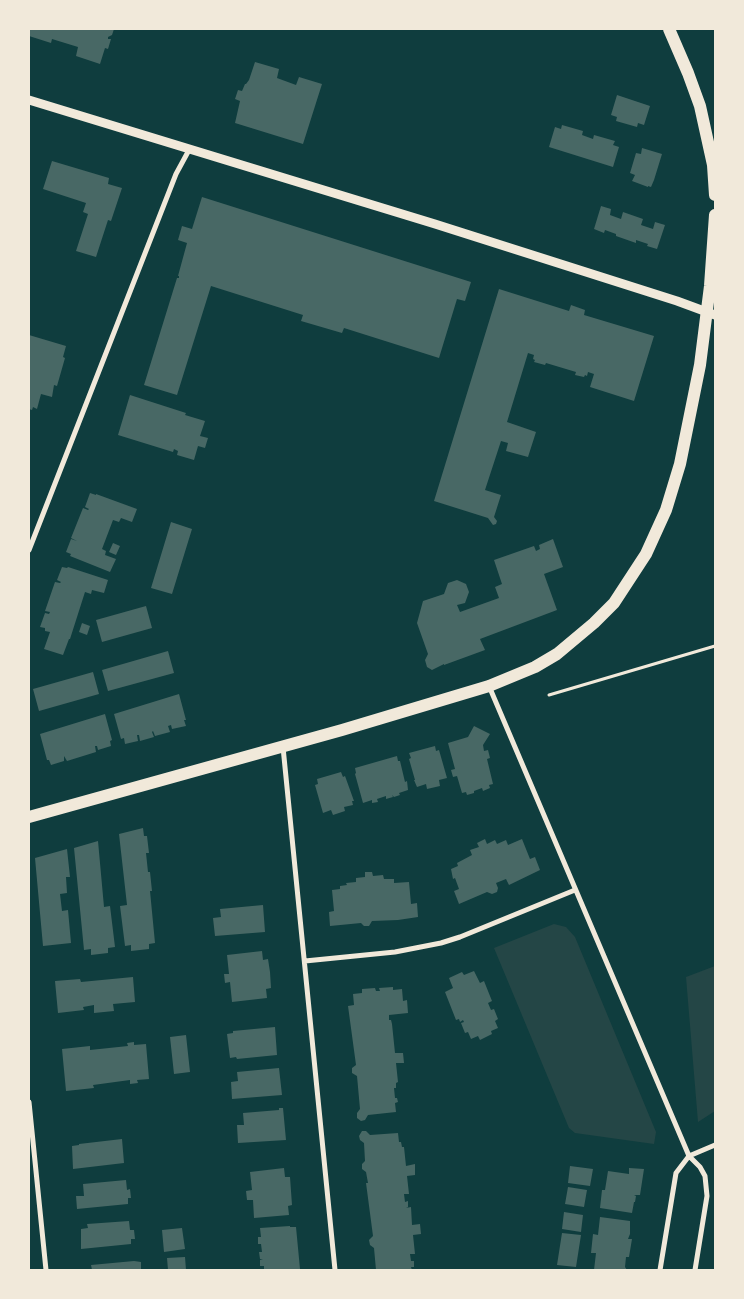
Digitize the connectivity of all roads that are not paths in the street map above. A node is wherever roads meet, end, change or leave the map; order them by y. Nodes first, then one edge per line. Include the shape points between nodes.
1 (669, 29) edge
2 (29, 100) edge
3 (189, 150) junction
4 (715, 195) edge
5 (715, 215) edge
6 (711, 314) edge
7 (29, 550) edge
8 (489, 686) junction
9 (283, 746) junction
10 (29, 817) edge
11 (575, 890) junction
12 (305, 962) junction
13 (29, 1102) edge
14 (715, 1145) edge
15 (689, 1156) junction
16 (46, 1270) edge
17 (334, 1270) edge
18 (660, 1270) edge
19 (695, 1270) edge

1 - 4 main road via 700,106 713,165
2 - 3 street
3 - 6 street
3 - 7 street via 176,174
5 - 6 main road
6 - 8 main road via 680,464 666,510 646,554 614,603 574,641 535,667
8 - 9 main road
8 - 11 street
9 - 10 main road
9 - 12 street
11 - 12 street via 441,943 395,952
11 - 15 street
12 - 17 street
13 - 16 street
14 - 15 street
15 - 18 street via 675,1178
15 - 19 street via 700,1167 707,1185

